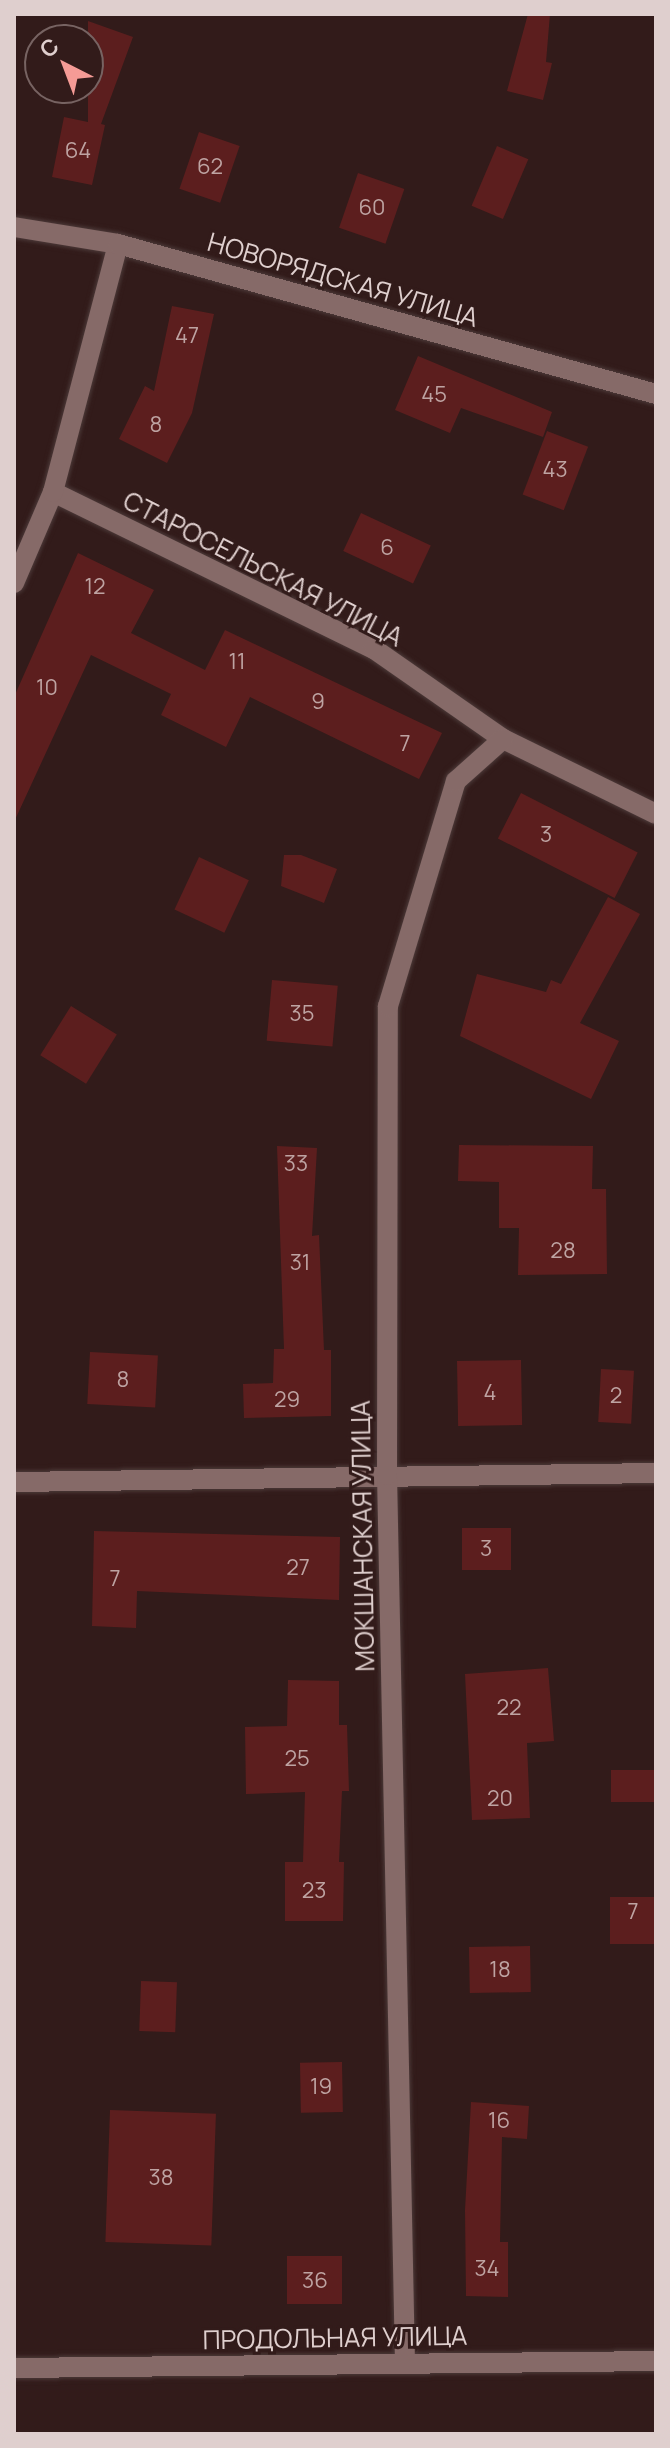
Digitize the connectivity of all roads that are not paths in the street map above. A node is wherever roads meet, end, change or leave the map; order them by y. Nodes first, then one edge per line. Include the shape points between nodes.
1 (14, 227) edge
2 (118, 244) junction
3 (656, 394) edge
4 (53, 492) junction
5 (14, 583) edge
6 (503, 739) junction
7 (656, 814) edge
8 (656, 1473) edge
9 (387, 1475) junction
10 (14, 1482) edge
11 (656, 2361) edge
12 (405, 2363) junction
13 (14, 2368) edge

1 - 2 street, НОВОРЯДСКАЯ УЛИЦА
2 - 3 street, НОВОРЯДСКАЯ УЛИЦА
2 - 4 street
4 - 5 street
4 - 6 street, СТАРОСЕЛЬСКАЯ УЛИЦА via 374,649
6 - 7 street, СТАРОСЕЛЬСКАЯ УЛИЦА
6 - 9 street, МОКШАНСКАЯ УЛИЦА via 456,781 388,1006
8 - 9 street
9 - 10 street
9 - 12 street, МОКШАНСКАЯ УЛИЦА
11 - 12 street, ПРОДОЛЬНАЯ УЛИЦА
12 - 13 street, ПРОДОЛЬНАЯ УЛИЦА

